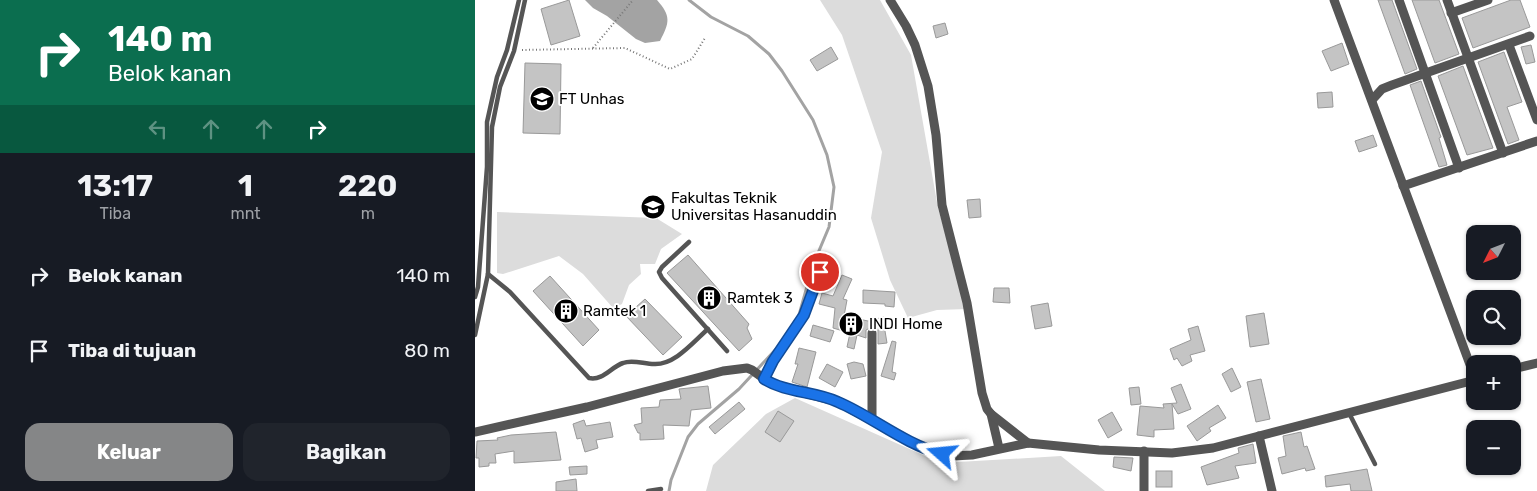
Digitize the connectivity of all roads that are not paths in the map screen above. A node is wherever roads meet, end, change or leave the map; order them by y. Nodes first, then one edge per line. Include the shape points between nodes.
1 (519, 0) edge
2 (525, 0) edge
3 (890, 0) edge
4 (1334, 0) edge
5 (1399, 0) edge
6 (1447, 0) edge
7 (1488, 0) edge
8 (1451, 13) junction
9 (1530, 36) dead end
10 (1509, 44) junction
11 (1468, 58) junction
12 (1426, 72) junction
13 (1373, 100) junction
14 (1537, 120) edge
15 (1537, 142) edge
16 (1503, 153) junction
17 (1459, 168) junction
18 (1403, 186) junction
19 (689, 242) dead end
20 (820, 272) dead end
21 (488, 274) junction
22 (475, 297) edge
23 (708, 329) junction
24 (872, 333) dead end
25 (475, 335) edge
26 (727, 351) dead end
27 (1466, 355) edge
28 (1537, 363) edge
29 (1521, 367) edge
30 (758, 375) junction
31 (1466, 381) edge
32 (1349, 413) junction
33 (991, 414) junction
34 (872, 420) junction
35 (475, 432) edge
36 (1259, 436) junction
37 (1028, 443) junction
38 (999, 448) junction
39 (1144, 451) junction
40 (1375, 464) dead end
41 (661, 489) dead end
42 (648, 491) edge
43 (1144, 491) edge
44 (1272, 491) edge

1 - 22 lane via 487,122 479,287
2 - 21 lane via 492,127
3 - 33 street via 915,46 927,86 936,135 942,204 967,304 982,393
4 - 13 street
5 - 12 street
6 - 8 street
7 - 8 street
8 - 11 street
9 - 10 street
10 - 11 street
10 - 14 street
11 - 12 street
11 - 16 street
12 - 13 street via 1382,89
12 - 17 street
13 - 18 street
15 - 16 street
16 - 17 street
17 - 18 street
18 - 27 street
19 - 23 lane via 659,272
20 - 30 street via 804,315 773,361
21 - 23 lane via 510,292 589,378 599,378 628,361 667,362
21 - 25 lane
23 - 26 lane
24 - 34 street
28 - 29 street
30 - 34 street via 780,387 839,402
30 - 35 street via 743,369 723,371
31 - 32 street
32 - 36 street
32 - 40 lane
33 - 37 street
33 - 38 street
34 - 38 street via 916,445 942,454 961,456
36 - 39 street via 1203,450
36 - 44 street
37 - 38 street
37 - 39 street
39 - 43 street
41 - 42 lane

